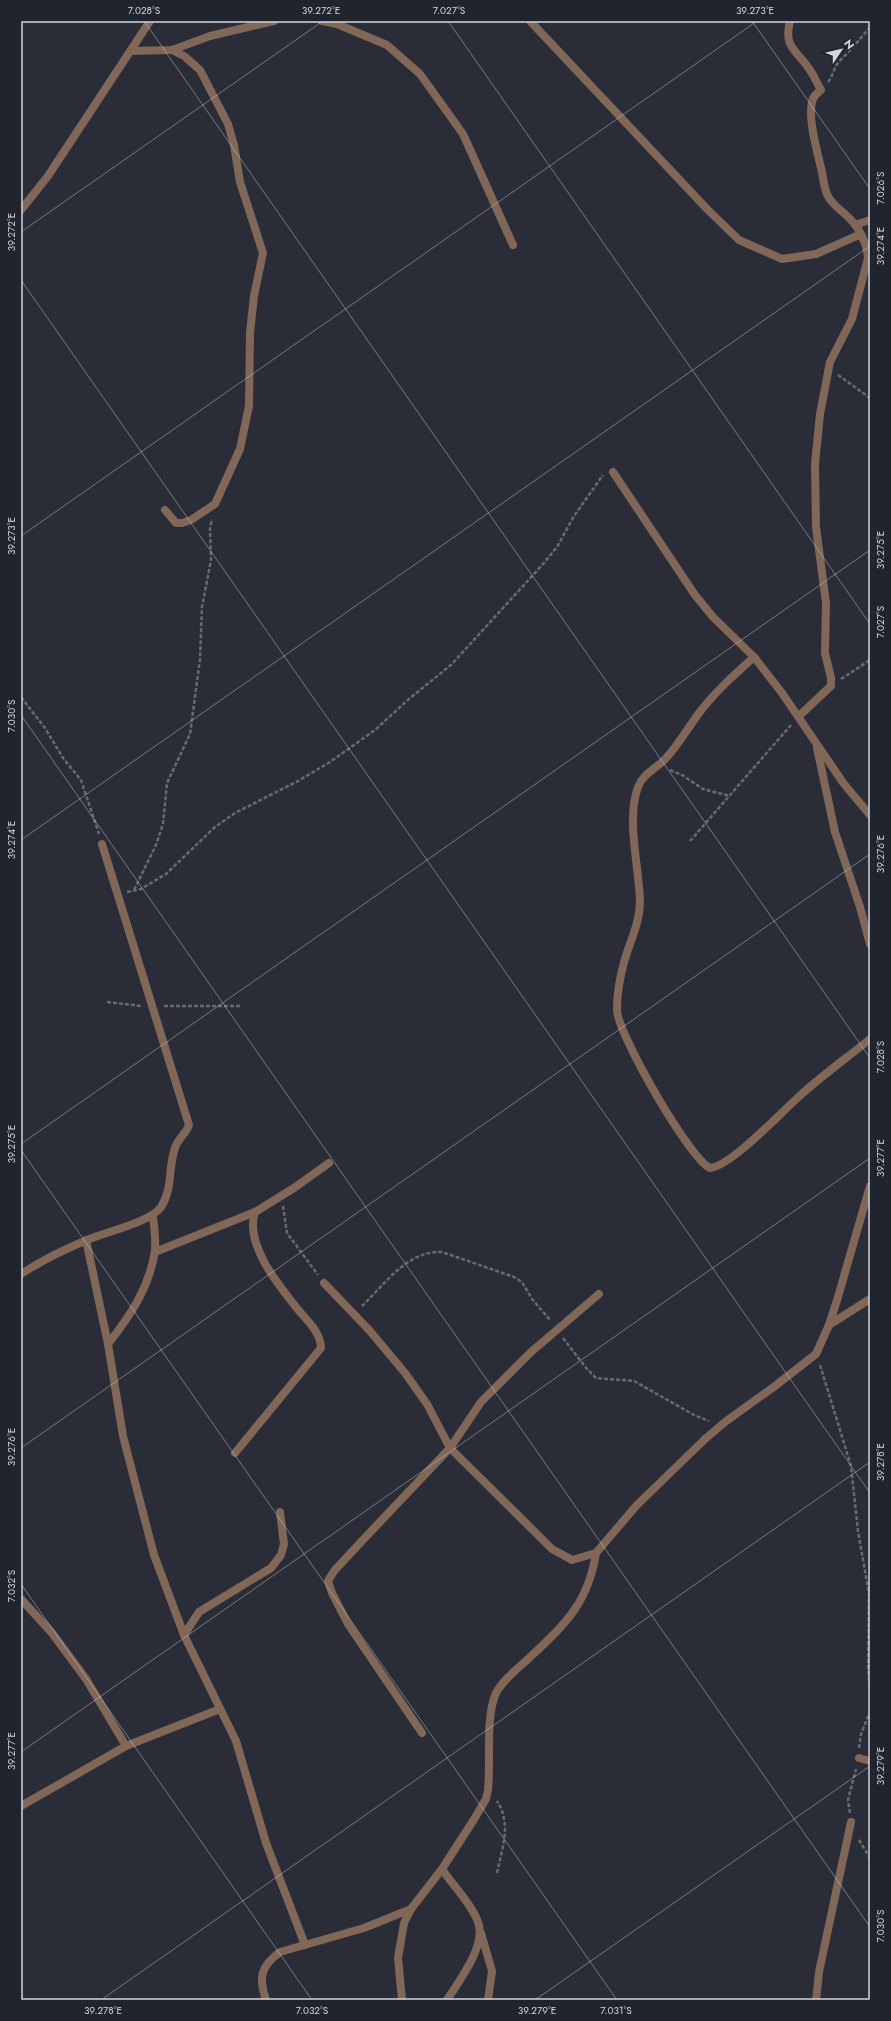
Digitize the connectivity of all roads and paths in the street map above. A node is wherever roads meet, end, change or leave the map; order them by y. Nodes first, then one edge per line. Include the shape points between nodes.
1 (150, 21) edge
2 (274, 21) edge
3 (322, 21) edge
4 (530, 21) edge
5 (790, 21) edge
6 (870, 27) edge
7 (172, 50) junction
8 (132, 51) junction
9 (821, 90) junction
10 (21, 210) edge
11 (870, 220) edge
12 (855, 225) junction
13 (861, 234) junction
14 (513, 245) dead end
15 (829, 369) junction
16 (870, 398) edge
17 (613, 472) joint
18 (215, 504) junction
19 (165, 510) dead end
20 (754, 657) junction
21 (870, 660) edge
22 (831, 686) junction
23 (21, 697) edge
24 (799, 716) junction
25 (816, 743) junction
26 (658, 766) junction
27 (730, 796) junction
28 (870, 815) edge
29 (690, 842) dead end
30 (102, 844) joint
31 (134, 891) junction
32 (119, 894) junction
33 (870, 944) edge
34 (107, 1002) dead end
35 (154, 1006) junction
36 (240, 1006) dead end
37 (870, 1039) edge
38 (329, 1163) dead end
39 (870, 1186) edge
40 (282, 1196) junction
41 (255, 1212) junction
42 (153, 1216) junction
43 (86, 1240) junction
44 (155, 1252) junction
45 (21, 1274) edge
46 (324, 1283) joint
47 (599, 1294) dead end
48 (870, 1299) edge
49 (354, 1313) junction
50 (829, 1325) junction
51 (558, 1331) junction
52 (108, 1344) junction
53 (816, 1353) junction
54 (725, 1422) junction
55 (450, 1448) junction
56 (235, 1453) dead end
57 (280, 1512) dead end
58 (596, 1553) junction
59 (870, 1594) edge
60 (21, 1599) edge
61 (184, 1635) junction
62 (870, 1689) edge
63 (220, 1709) junction
64 (870, 1712) edge
65 (422, 1733) dead end
66 (126, 1746) junction
67 (859, 1758) junction
68 (870, 1761) edge
69 (488, 1790) junction
70 (21, 1806) edge
71 (851, 1822) junction
72 (870, 1858) edge
73 (442, 1869) junction
74 (497, 1873) dead end
75 (411, 1909) junction
76 (480, 1930) junction
77 (305, 1945) junction
78 (266, 2000) edge
79 (402, 2000) edge
80 (447, 2000) edge
81 (488, 2000) edge
82 (816, 2000) edge

1 - 8 street
2 - 7 street via 210,36
3 - 14 street via 337,24 387,45 420,74 463,134
4 - 13 street via 697,199 740,240 782,259 816,254
5 - 9 street via 788,42 810,70
6 - 9 path via 837,64 834,75
7 - 8 street
7 - 18 street via 184,56 200,70 228,124 240,182 263,253 250,332 249,406 246,424 236,462
8 - 10 street via 48,176
9 - 12 street via 812,102 815,149 822,169 824,187 828,197
11 - 12 street
12 - 13 street
13 - 15 street via 868,250 864,278 852,319 832,357
15 - 16 path
15 - 22 street via 820,414 815,464 815,499 816,528 826,603 825,653
17 - 20 street via 702,605
17 - 31 path via 603,476 544,563 451,665 375,730 311,773 235,813 215,827 166,874
18 - 19 street via 182,523 176,523
18 - 31 path via 210,529 211,560 202,607 200,659 190,734 167,783 162,824 156,845
20 - 24 street
20 - 26 street via 723,684 699,713 680,742
21 - 22 path
22 - 24 street
23 - 30 path via 81,780
24 - 25 street
24 - 27 path
25 - 28 street via 844,784
25 - 33 street via 835,832
26 - 27 path via 682,775 703,789
26 - 37 street via 643,777 636,791 633,832 639,912 624,962 617,1016 639,1063 687,1146 704,1166 720,1166 754,1140 777,1115 804,1092
27 - 29 path
30 - 32 street
31 - 32 path
32 - 35 street
34 - 35 path
35 - 36 path
35 - 42 street via 189,1125 174,1149 169,1190 165,1201
38 - 40 street
39 - 50 street
40 - 41 street
40 - 46 path via 287,1233
41 - 44 street
41 - 56 street via 251,1222 255,1242 262,1258 316,1332 321,1348
42 - 43 street
42 - 44 street
43 - 45 street
43 - 52 street
44 - 52 street via 136,1306
46 - 49 street
47 - 51 street
48 - 50 street
49 - 51 path via 407,1262 431,1251 442,1252 522,1282 532,1299
49 - 55 street via 405,1372 427,1404
50 - 53 street
51 - 54 path via 596,1378 634,1381 694,1415 714,1422
51 - 55 street via 532,1352 481,1402
52 - 61 street via 123,1436 140,1502 154,1555
53 - 54 street
53 - 59 path via 848,1453 858,1531
54 - 58 street via 636,1506
55 - 58 street via 552,1549 572,1560
55 - 65 street via 328,1580 348,1624
57 - 61 street via 284,1544 281,1555 271,1568 199,1612
58 - 69 street via 587,1588 573,1613 513,1673 496,1695 490,1716
59 - 62 path
60 - 66 street via 52,1633 86,1679
61 - 63 street
63 - 66 street
63 - 77 street via 236,1742 266,1843
64 - 67 path via 861,1734
66 - 70 street
67 - 68 street
67 - 71 path via 848,1800
69 - 73 street via 486,1799
69 - 74 path via 502,1809 506,1828
71 - 72 path
71 - 82 street via 819,1972
73 - 75 street
73 - 76 street via 475,1915
75 - 77 street via 364,1928
75 - 79 street via 404,1923 399,1948 398,1968
76 - 80 street via 477,1948
76 - 81 street via 492,1972
77 - 78 street via 280,1952 264,1967 261,1978

